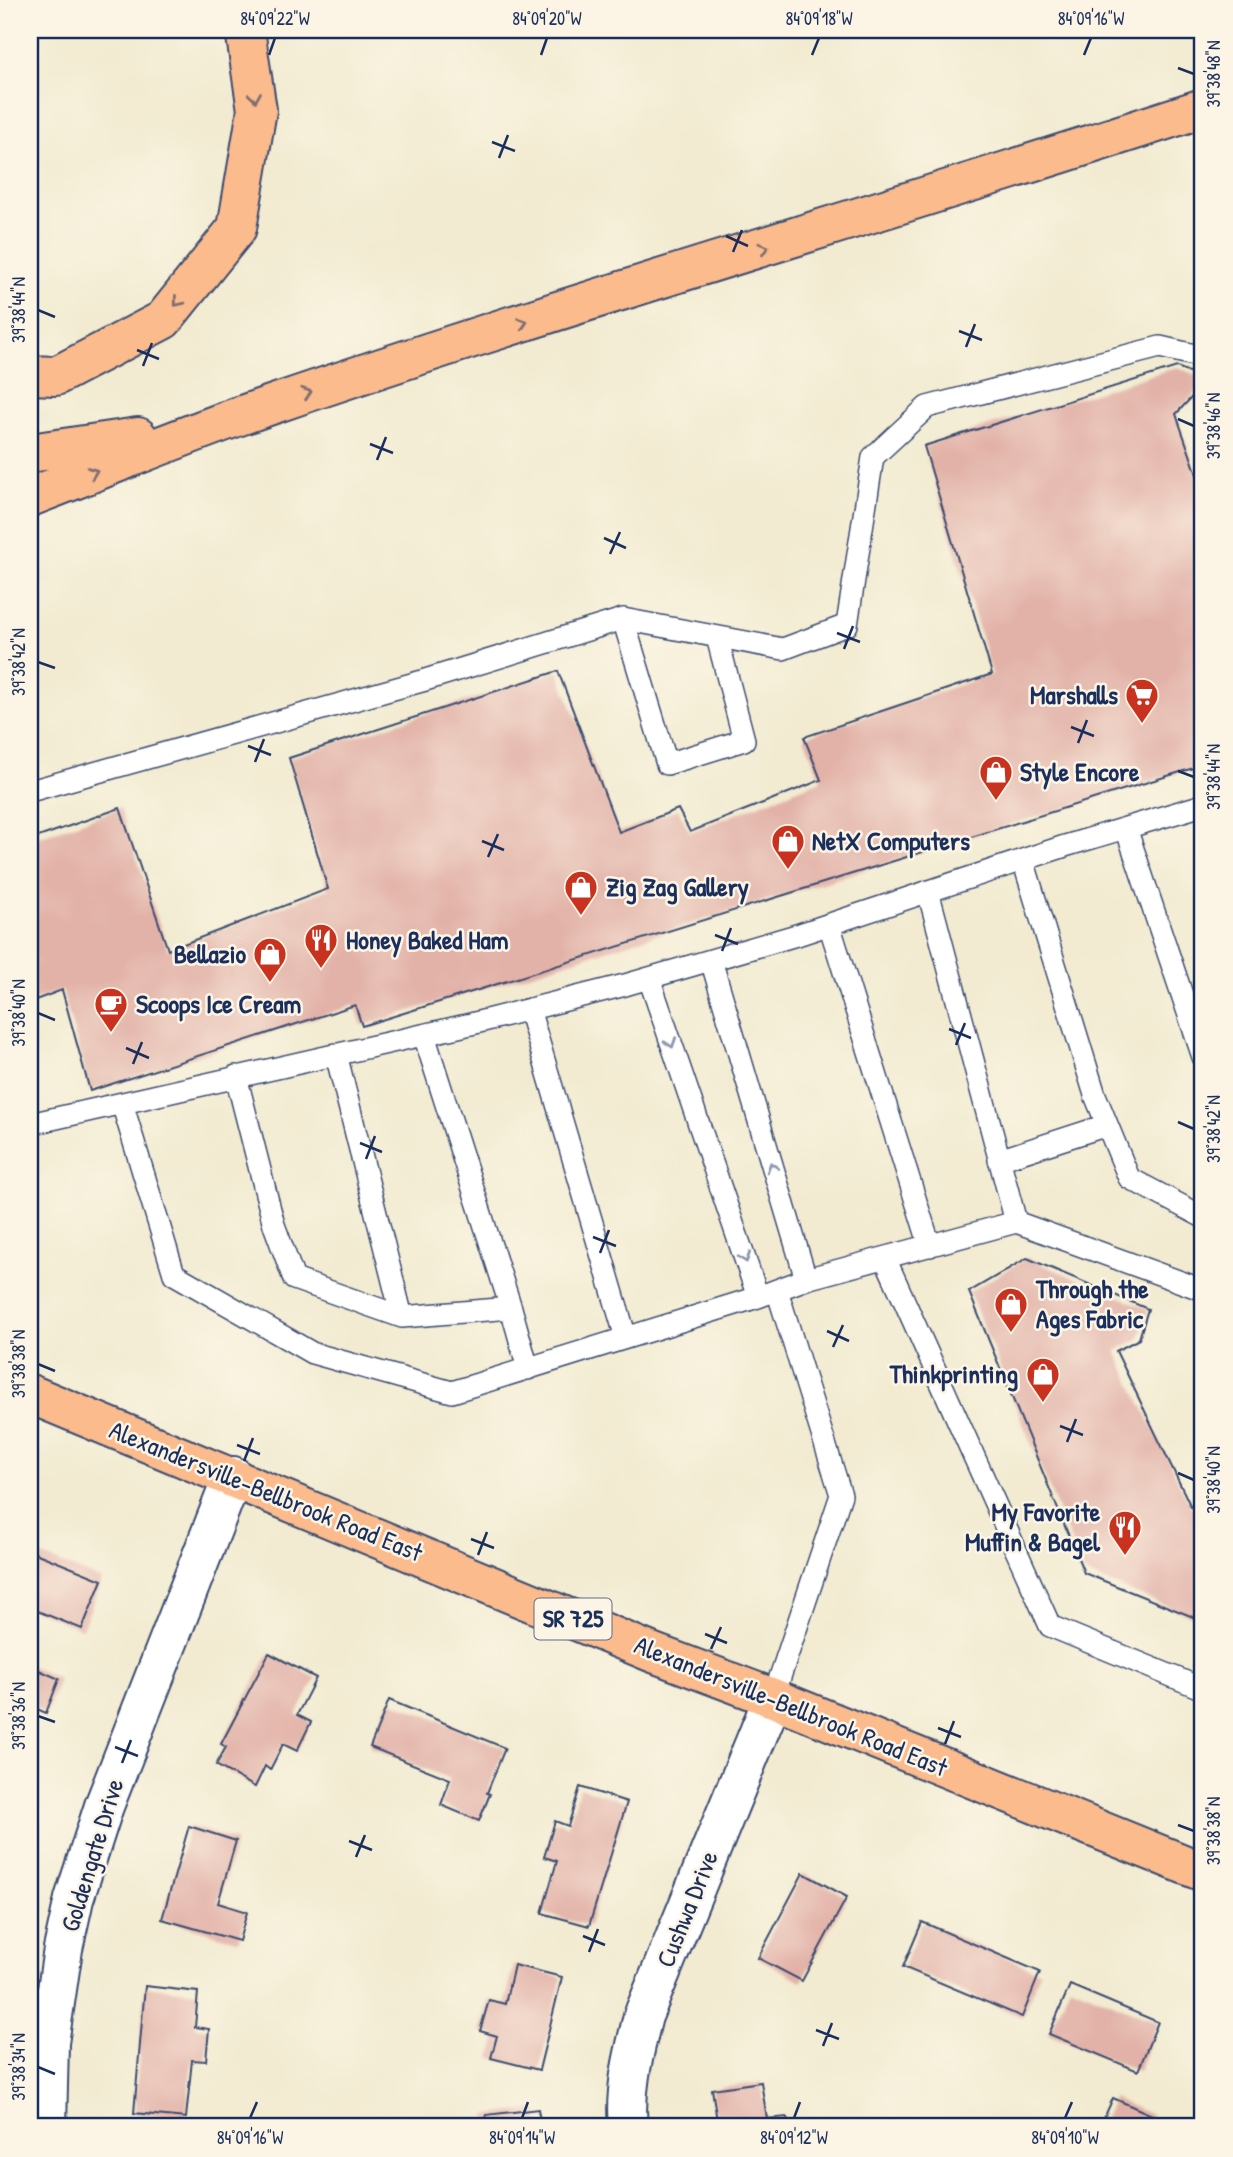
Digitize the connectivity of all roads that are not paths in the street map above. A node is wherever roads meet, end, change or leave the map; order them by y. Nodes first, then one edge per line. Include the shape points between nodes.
1 (245, 30) edge
2 (1203, 108) edge
3 (1203, 358) edge
4 (30, 375) edge
5 (223, 423) junction
6 (30, 453) edge
7 (30, 497) edge
8 (623, 619) junction
9 (717, 637) junction
10 (30, 791) edge
11 (1203, 805) edge
12 (1126, 828) junction
13 (1023, 860) junction
14 (928, 891) junction
15 (829, 925) junction
16 (711, 960) junction
17 (649, 978) junction
18 (529, 1009) junction
19 (424, 1035) junction
20 (336, 1054) junction
21 (1203, 1057) edge
22 (236, 1076) junction
23 (122, 1103) junction
24 (30, 1124) edge
25 (1107, 1125) junction
26 (999, 1160) junction
27 (1203, 1217) edge
28 (1016, 1222) junction
29 (930, 1246) junction
30 (885, 1258) junction
31 (806, 1279) junction
32 (1203, 1290) edge
33 (767, 1294) junction
34 (510, 1308) junction
35 (402, 1317) junction
36 (626, 1338) junction
37 (528, 1369) junction
38 (30, 1394) edge
39 (233, 1476) junction
40 (1203, 1689) edge
41 (773, 1698) junction
42 (1203, 1872) edge
43 (47, 2127) edge
44 (628, 2127) edge

1 -> 4 main road via 257,110 237,228 163,320 56,376
5 -> 2 main road via 603,297
3 - 9 lane via 1160,347 927,407 873,457 847,625 782,649
5 - 6 main road
7 -> 5 main road
8 - 9 lane
8 - 9 lane via 667,764 744,740
8 - 10 lane via 422,681
11 - 12 lane
12 - 13 lane
12 - 21 lane
13 - 14 lane
13 - 25 lane
14 - 15 lane
14 - 26 lane
15 - 16 lane
15 - 29 lane
16 - 17 lane
31 -> 16 lane
17 - 18 lane
17 -> 33 lane
18 - 19 lane
18 - 36 lane
19 - 20 lane
19 - 34 lane
20 - 22 lane
20 - 35 lane
22 - 23 lane
22 - 35 lane via 274,1225 294,1279
23 - 24 lane
23 - 37 lane via 174,1274 312,1353 452,1392
25 - 26 lane
25 - 27 lane via 1129,1178
26 - 28 lane
28 - 29 lane
28 - 32 lane
29 - 30 lane
30 - 31 lane
30 - 40 lane via 1050,1626
31 - 33 lane
33 - 36 lane
33 - 41 lane via 841,1495
34 - 35 lane
34 - 37 lane
36 - 37 lane
38 - 39 main road, Alexandersville-Bellbrook Road East / SR 725
39 - 41 main road, Alexandersville-Bellbrook Road East / SR 725 via 651,1652
39 - 43 street, Goldengate Drive via 104,1807 74,1899 49,2043
41 - 42 main road, Alexandersville-Bellbrook Road East / SR 725
41 - 44 street, Cushwa Drive via 643,2016 631,2062

